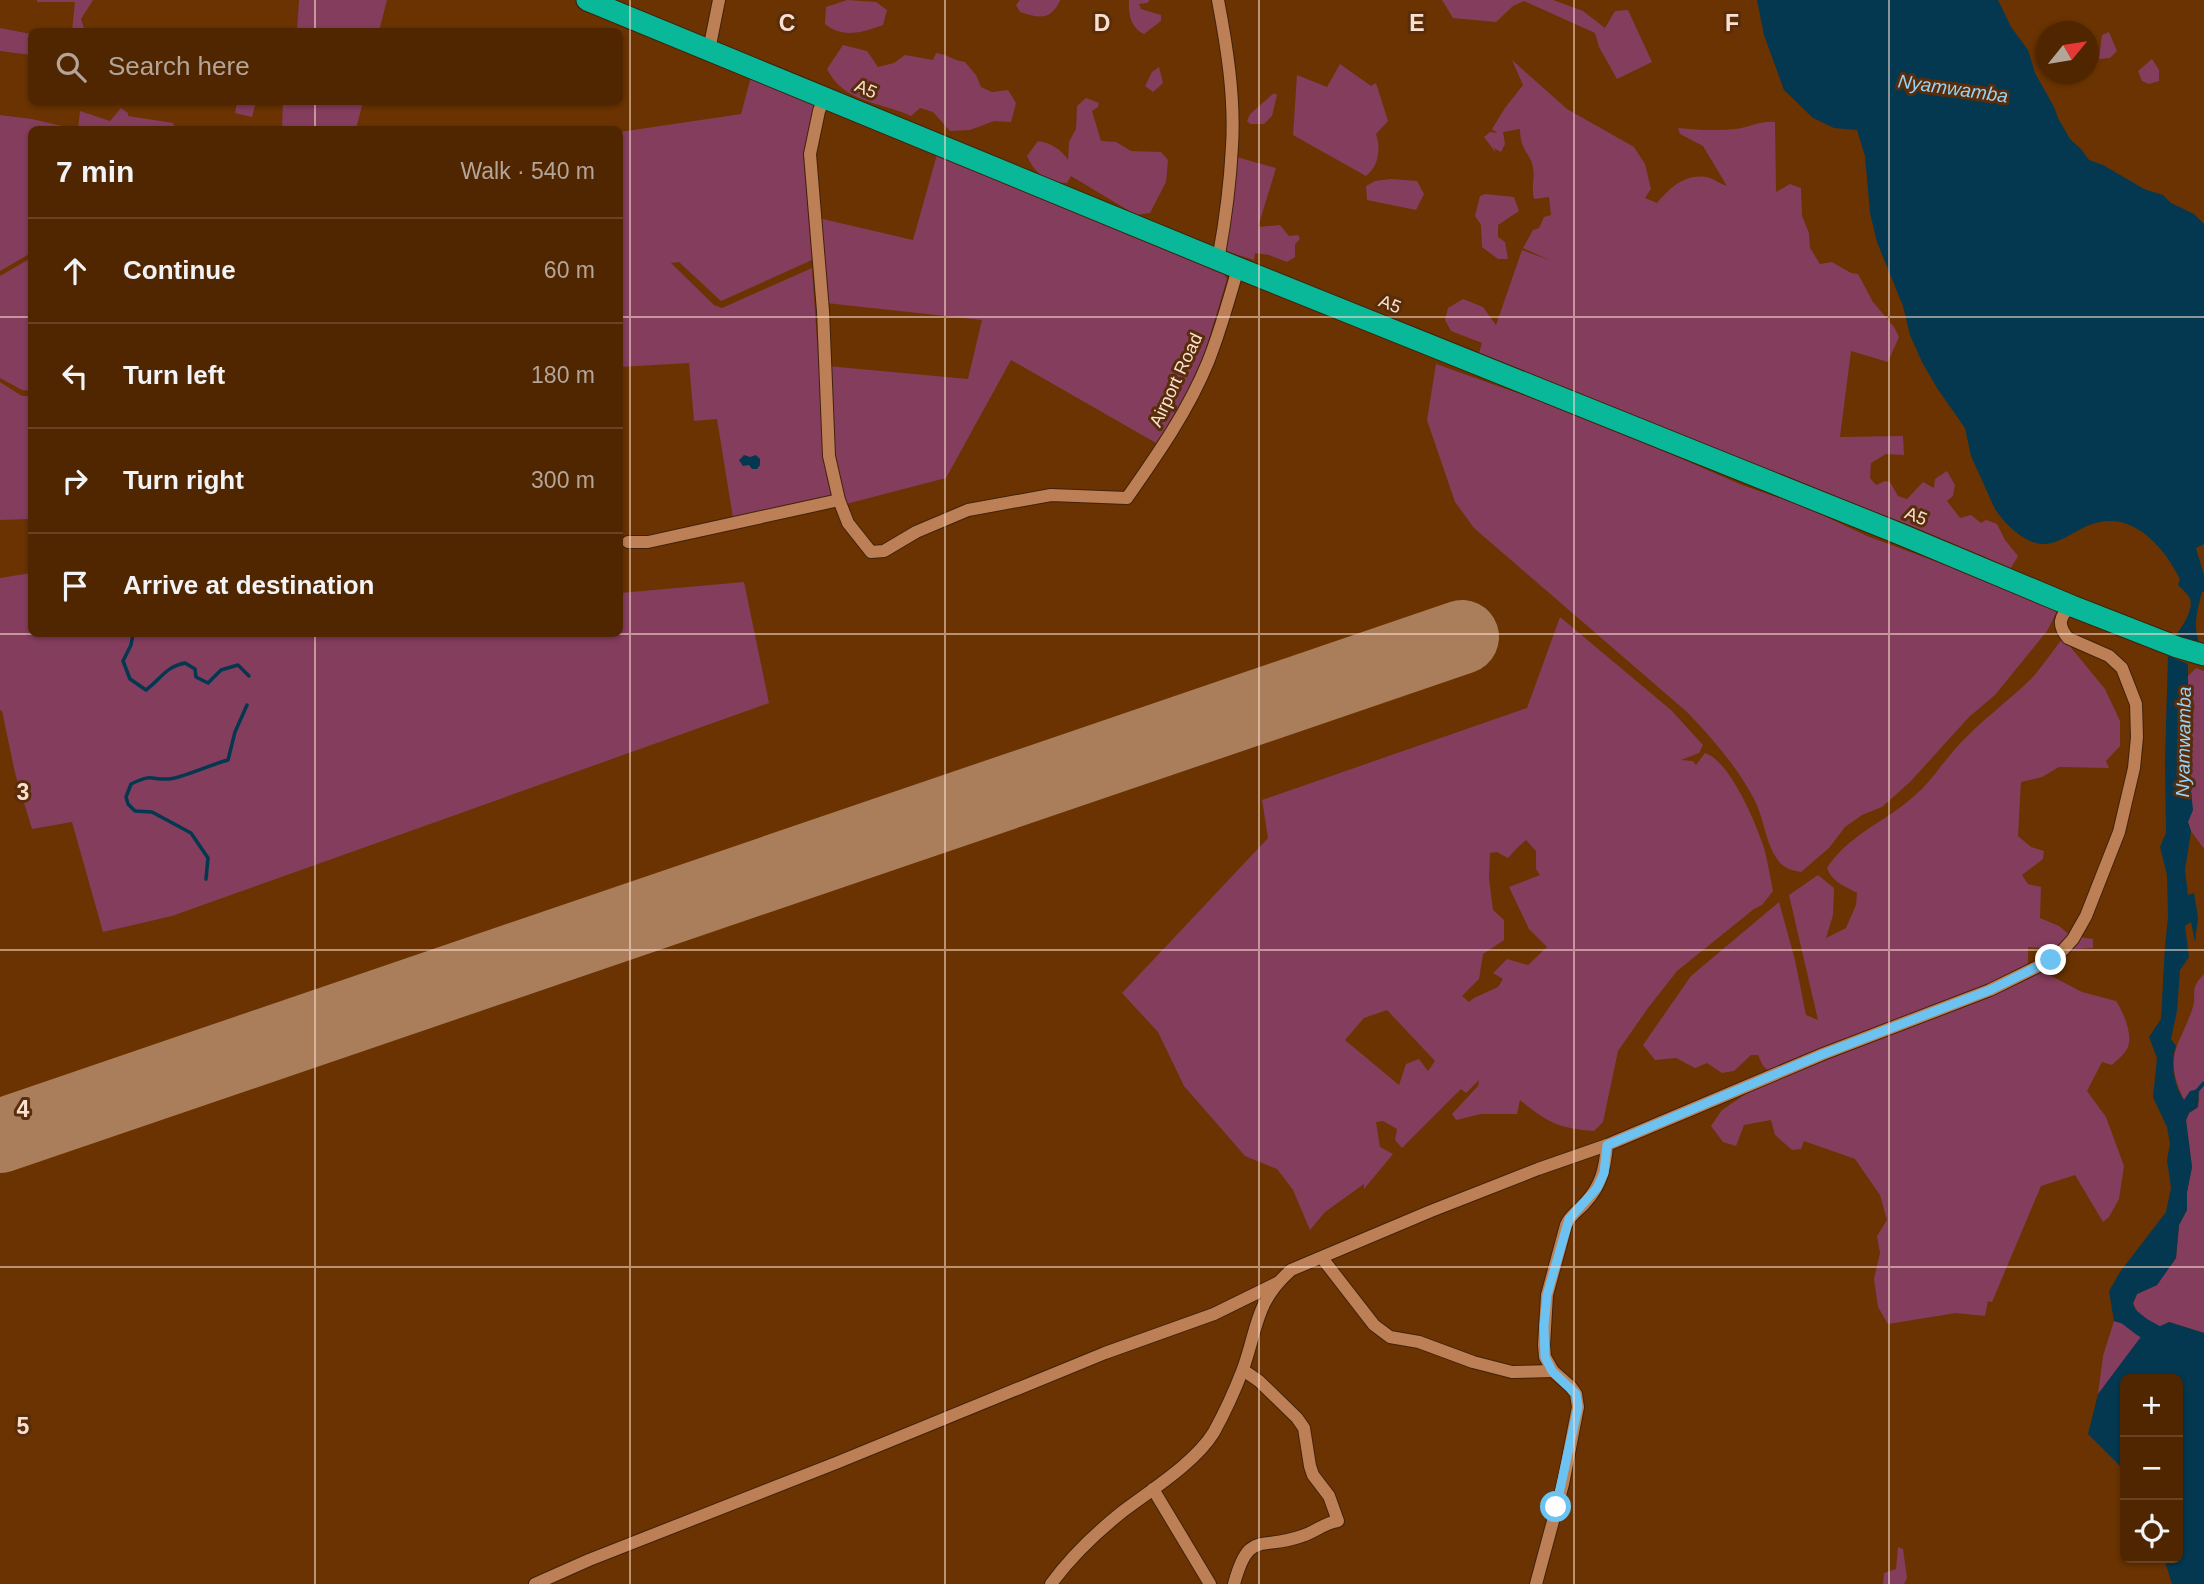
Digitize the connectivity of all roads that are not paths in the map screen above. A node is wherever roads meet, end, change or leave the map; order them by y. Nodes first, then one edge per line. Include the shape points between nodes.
1 (587, 0) edge
2 (719, 0) edge
3 (1218, 0) edge
4 (709, 50) junction
5 (825, 96) junction
6 (1218, 260) junction
7 (1238, 268) junction
8 (839, 500) junction
9 (628, 542) dead end
10 (2072, 606) junction
11 (2204, 655) edge
12 (1607, 1145) junction
13 (1322, 1258) junction
14 (1277, 1283) junction
15 (1243, 1370) junction
16 (1552, 1371) junction
17 (1153, 1489) junction
18 (535, 1584) edge
19 (1051, 1584) edge
20 (1210, 1584) edge
21 (1234, 1584) edge
22 (1536, 1584) edge

1 - 4 highway, A5 / A5
2 - 4 street
3 - 6 street via 1232,112
4 - 5 highway, A5 / A5
5 - 6 highway, A5 / A5
5 - 8 street via 810,155 829,456
6 - 7 highway, A5 / A5
7 - 8 street, Airport Road via 1197,385 1164,445 1127,498 1051,495 968,510 884,551 871,552 848,523
7 - 10 highway, A5 / A5
8 - 9 street via 648,542
10 - 11 highway, A5 / A5
10 - 12 street via 2063,613 2063,633 2109,656 2122,668 2136,704 2137,737 2119,832 2074,939 2051,960 1990,990
12 - 13 street via 1443,1206
12 - 16 street via 1601,1182 1569,1219 1553,1268 1544,1345
13 - 14 street via 1291,1270
13 - 16 street via 1374,1325 1390,1338 1419,1342 1512,1372
14 - 15 street via 1262,1305
14 - 18 street via 1214,1314 1105,1353
15 - 17 street via 1213,1434
15 - 21 street via 1304,1428 1313,1475 1329,1496 1338,1521 1303,1536 1256,1544 1244,1554
16 - 22 street via 1576,1394 1578,1407
17 - 19 street via 1112,1521
17 - 20 street

